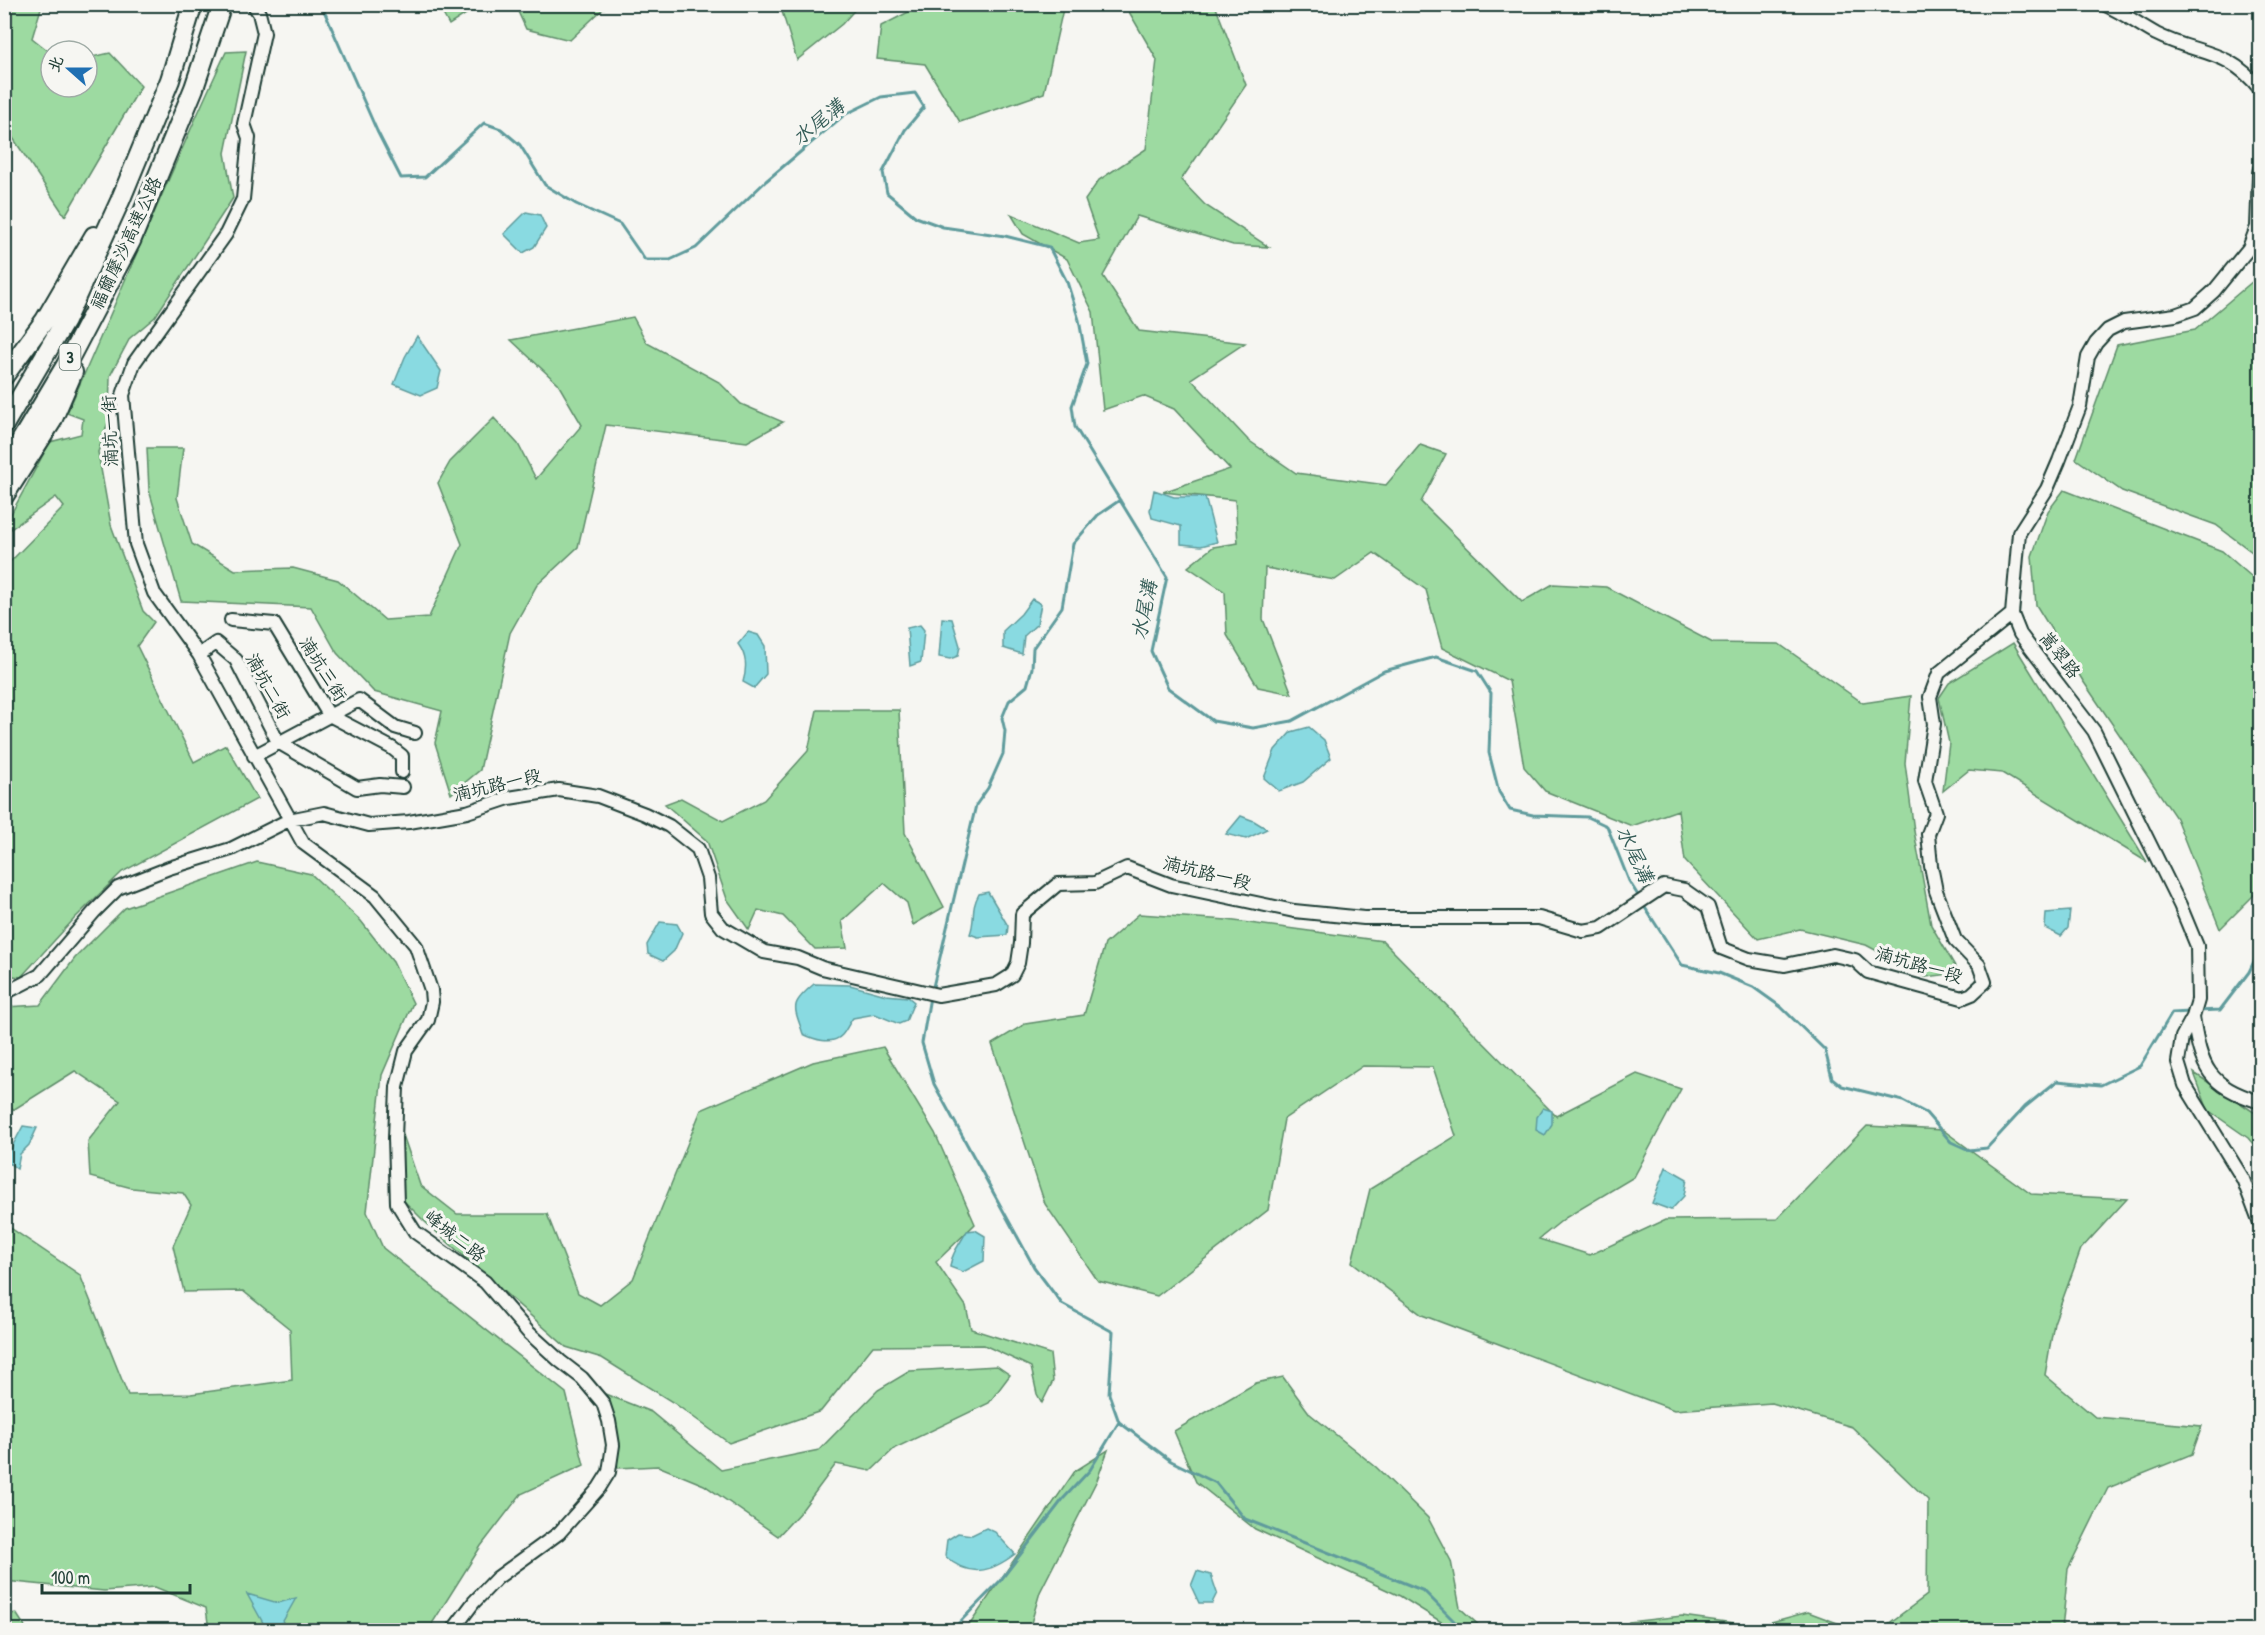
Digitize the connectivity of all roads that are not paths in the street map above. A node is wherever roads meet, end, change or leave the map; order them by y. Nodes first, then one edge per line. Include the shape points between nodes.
1 (194, 4) edge
2 (222, 4) edge
3 (253, 4) edge
4 (2103, 4) edge
5 (2260, 89) edge
6 (2260, 168) edge
7 (120, 201) junction
8 (131, 241) junction
9 (4, 376) edge
10 (4, 425) edge
11 (4, 469) edge
12 (4, 496) edge
13 (2012, 614) junction
14 (231, 620) dead end
15 (200, 655) junction
16 (329, 715) junction
17 (415, 733) dead end
18 (278, 742) junction
19 (254, 756) junction
20 (402, 772) dead end
21 (403, 787) dead end
22 (289, 820) junction
23 (4, 989) edge
24 (2193, 1017) junction
25 (2260, 1102) edge
26 (2260, 1224) edge
27 (453, 1630) edge

1 - 7 highway, 福爾摩沙高速公路 / 3 via 170,80
2 - 8 highway, 福爾摩沙高速公路 / 3 via 194,88
3 - 15 street, 湳坑一街 via 264,33 244,124 249,138 243,199 226,234 134,363 123,395 136,544 154,593
4 - 5 street via 2173,41 2231,61
6 - 13 street via 2257,227 2249,248 2214,291 2195,308 2124,322 2108,330 2088,357 2080,406 2059,461 2047,489 2019,533
7 - 9 highway via 88,243 45,320
7 - 10 highway, 福爾摩沙高速公路 / 3 via 65,321
8 - 11 highway, 福爾摩沙高速公路 / 3 via 66,365
8 - 12 highway via 52,421
13 - 22 street, 湳坑路一段 via 1939,673 1930,697 1934,724 1925,781 1936,813 1929,834 1931,866 1955,940 1979,965 1985,981 1962,998 1868,972 1855,960 1833,956 1785,965 1721,948 1708,907 1684,890 1664,886 1601,928 1583,931 1539,918 1364,918 1294,911 1182,888 1127,868 1095,883 1058,884 1022,914 1022,943 1012,975 996,985 938,995 764,952 723,928 711,913 708,878 698,849 669,826 598,796 559,790 409,822 369,825 324,813
13 - 24 street, 嵩翠路 via 2020,634 2094,730 2180,905 2197,946 2198,1000
14 - 16 street, 湳坑三街 via 274,624
15 - 18 street, 湳坑二街 via 216,643 236,660
15 - 19 street, 湳坑一街
16 - 17 street via 359,700 395,727
16 - 18 street
16 - 20 street, 湳坑三街 via 392,748 402,756
18 - 19 street
18 - 21 street, 湳坑二街 via 357,788
19 - 22 street, 湳坑一街
22 - 23 street, 湳坑路一段 via 231,849 118,888 40,975 11,990
22 - 27 street, 峰城二路 via 303,843 375,896 416,946 431,990 428,1020 406,1051 397,1087 397,1203 415,1232 485,1282 528,1332 582,1378 603,1403 609,1421 613,1445 609,1472 599,1488 559,1533 496,1578
24 - 25 street via 2200,1057 2209,1073 2240,1096
24 - 26 street, 嵩翠路 via 2182,1037 2178,1062 2185,1085 2243,1179

